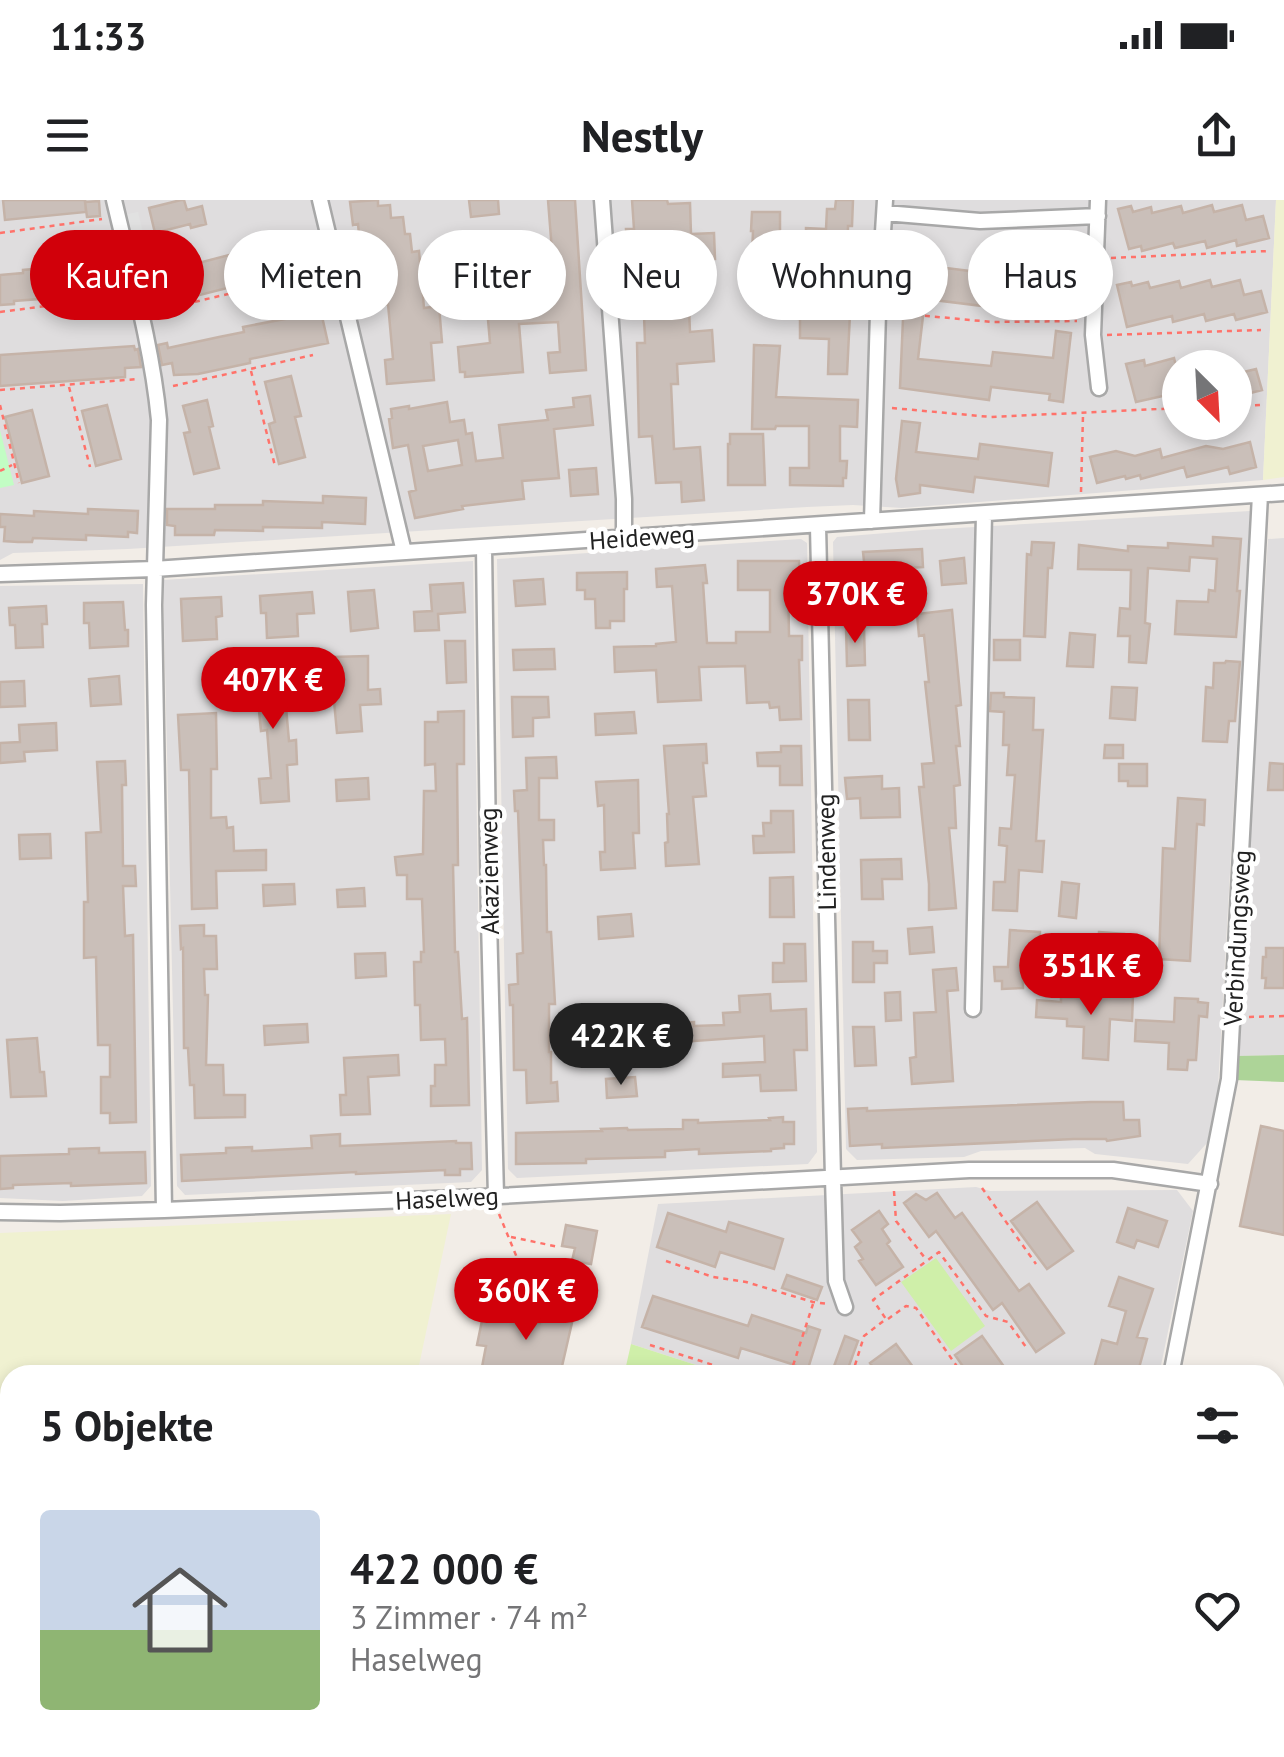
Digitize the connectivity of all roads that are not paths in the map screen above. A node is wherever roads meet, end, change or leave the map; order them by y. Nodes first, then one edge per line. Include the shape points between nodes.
1 (114, 200) edge
2 (320, 200) edge
3 (602, 200) edge
4 (885, 206) edge
5 (1098, 208) edge
6 (1099, 388) dead end
7 (1284, 494) edge
8 (1260, 495) junction
9 (984, 514) junction
10 (872, 521) junction
11 (818, 526) junction
12 (624, 539) junction
13 (484, 547) junction
14 (404, 552) junction
15 (154, 569) junction
16 (0, 574) edge
17 (973, 1009) dead end
18 (833, 1178) junction
19 (1210, 1184) junction
20 (496, 1196) junction
21 (164, 1210) junction
22 (0, 1212) edge
23 (845, 1307) road end
24 (1173, 1365) edge

1 - 15 street via 154,384 160,444
2 - 14 street
3 - 12 street
4 - 5 street via 980,221
4 - 10 street
5 - 6 street via 1093,328
7 - 8 street, Heideweg
8 - 9 street, Heideweg
8 - 19 street, Verbindungsweg via 1229,1079
9 - 10 street, Heideweg
9 - 17 street
10 - 11 street, Heideweg
11 - 12 street, Heideweg
11 - 18 street, Lindenweg
12 - 13 street, Heideweg
13 - 14 street, Heideweg
13 - 20 street, Akazienweg
14 - 15 street, Heideweg
15 - 16 street, Heideweg
15 - 21 street
18 - 19 street, Haselweg via 1113,1170
18 - 20 street, Haselweg
18 - 23 street, Lindenweg via 836,1281
19 - 24 street, Verbindungsweg
20 - 21 street, Haselweg
21 - 22 street, Haselweg

